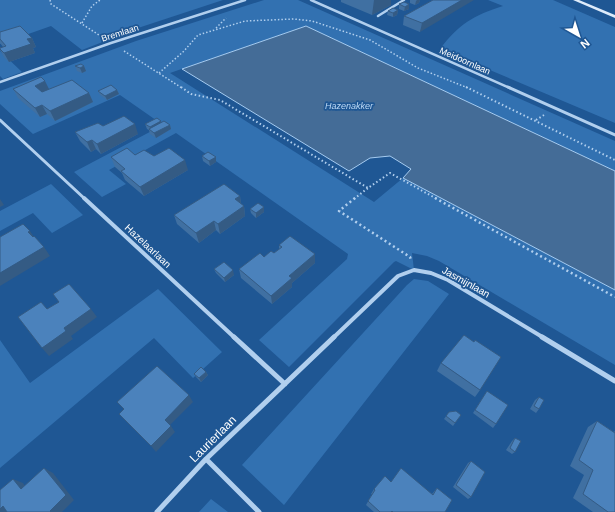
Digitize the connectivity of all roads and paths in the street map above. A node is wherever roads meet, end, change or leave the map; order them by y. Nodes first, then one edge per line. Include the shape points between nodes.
1 (100, 0) edge
2 (245, 0) edge
3 (311, 0) edge
4 (404, 0) edge
5 (575, 0) edge
6 (378, 16) dead end
7 (615, 17) edge
8 (82, 23) dead end
9 (0, 82) edge
10 (0, 120) edge
11 (615, 135) edge
12 (615, 160) edge
13 (368, 188) junction
14 (414, 270) junction
15 (615, 297) edge
16 (615, 381) edge
17 (284, 384) junction
18 (206, 459) junction
19 (157, 512) edge
20 (259, 512) edge

1 - 8 path via 92,6
2 - 9 street, Bremlaan
3 - 11 street, Meidoornlaan
4 - 6 street
5 - 7 main road
10 - 17 street, Hazelaarlaan
12 - 13 path via 482,94 418,68 370,40 312,21 245,20 198,35 159,73 191,94 220,100
13 - 14 path via 339,210 410,257
13 - 15 path via 390,173
14 - 16 street, Jasmijnlaan via 448,280
14 - 17 street via 398,276
17 - 18 street, Laurierlaan
18 - 19 street, Laurierlaan
18 - 20 street

